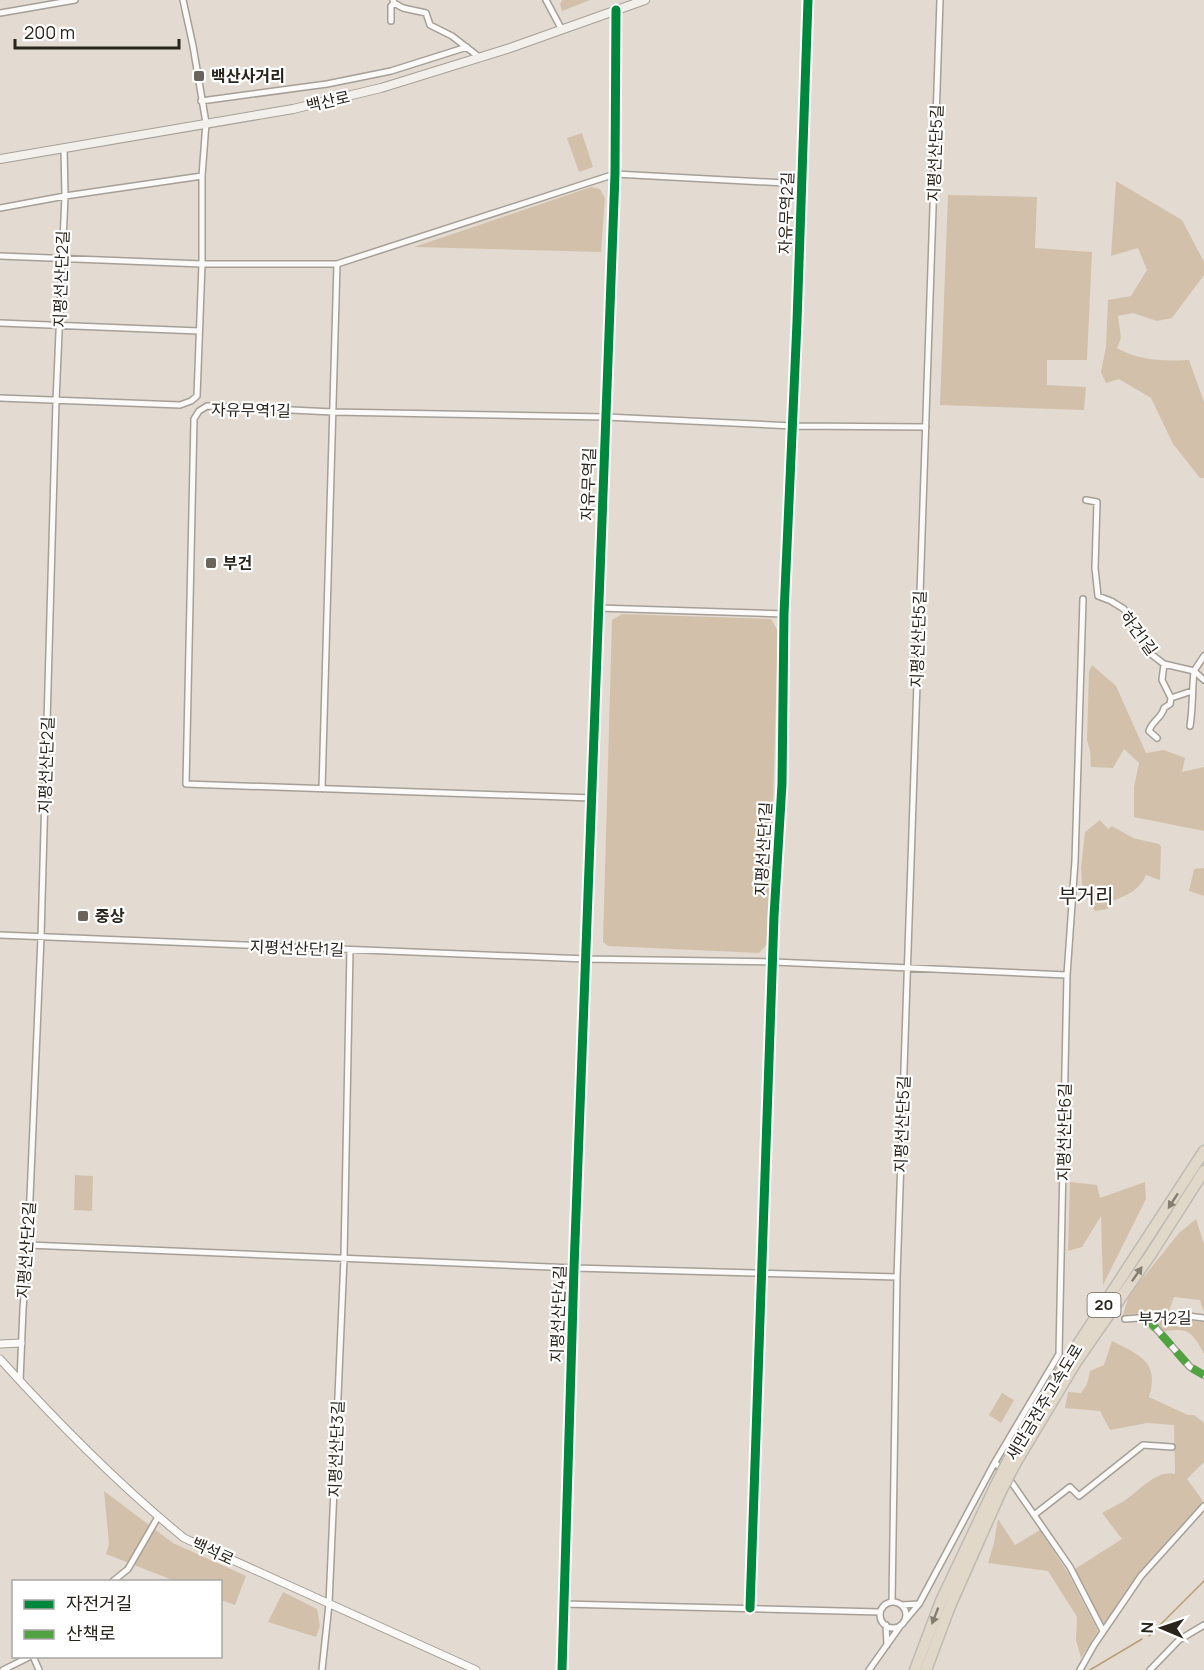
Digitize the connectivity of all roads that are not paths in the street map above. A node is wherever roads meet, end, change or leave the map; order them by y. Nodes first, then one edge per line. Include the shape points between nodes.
1 (75, 0) edge
2 (183, 0) edge
3 (546, 0) edge
4 (645, 0) edge
5 (808, 0) edge
6 (940, 0) edge
7 (394, 2) edge
8 (616, 10) junction
9 (0, 13) edge
10 (392, 21) dead end
11 (562, 30) junction
12 (467, 47) junction
13 (479, 57) junction
14 (202, 101) junction
15 (206, 123) junction
16 (64, 148) junction
17 (0, 159) edge
18 (615, 174) junction
19 (202, 176) junction
20 (803, 184) junction
21 (65, 196) junction
22 (0, 208) edge
23 (0, 256) edge
24 (62, 258) junction
25 (202, 264) junction
26 (337, 264) junction
27 (0, 323) edge
28 (59, 324) junction
29 (200, 331) junction
30 (0, 398) edge
31 (56, 401) junction
32 (333, 412) junction
33 (606, 417) junction
34 (793, 426) junction
35 (926, 428) junction
36 (1086, 500) dead end
37 (1083, 599) dead end
38 (598, 608) junction
39 (784, 614) junction
40 (1204, 656) edge
41 (1164, 664) junction
42 (1194, 672) junction
43 (1204, 680) edge
44 (1192, 691) junction
45 (1171, 698) junction
46 (1190, 726) dead end
47 (1157, 738) dead end
48 (322, 789) junction
49 (592, 798) junction
50 (0, 935) edge
51 (41, 938) junction
52 (350, 950) junction
53 (586, 959) junction
54 (774, 962) junction
55 (907, 968) junction
56 (1067, 975) junction
57 (1204, 1151) edge
58 (1204, 1171) edge
59 (28, 1245) junction
60 (344, 1258) junction
61 (574, 1268) junction
62 (761, 1273) junction
63 (897, 1277) junction
64 (1146, 1317) junction
65 (1204, 1318) edge
66 (1125, 1319) dead end
67 (21, 1343) junction
68 (0, 1344) edge
69 (0, 1359) edge
70 (1204, 1375) edge
71 (20, 1381) junction
72 (1172, 1447) dead end
73 (995, 1462) junction
74 (1012, 1463) junction
75 (998, 1489) junction
76 (1204, 1506) edge
77 (1034, 1515) junction
78 (158, 1517) junction
79 (113, 1580) edge
80 (891, 1602) junction
81 (329, 1604) junction
82 (564, 1604) junction
83 (919, 1604) junction
84 (901, 1605) junction
85 (750, 1608) junction
86 (880, 1612) junction
87 (902, 1623) junction
88 (1204, 1624) edge
89 (886, 1626) junction
90 (1103, 1631) junction
91 (887, 1645) junction
92 (28, 1658) edge
93 (3, 1670) edge
94 (322, 1670) edge
95 (476, 1670) edge
96 (562, 1670) edge
97 (868, 1670) edge
98 (915, 1670) edge
99 (926, 1670) edge
100 (1080, 1670) edge
101 (1150, 1670) edge

1 - 9 street
2 - 14 street
3 - 11 street
4 - 8 main road, 백산로
5 - 20 street, 자유무역2길
6 - 35 street, 지평선산단5길
7 - 10 street
7 - 12 street via 426,14 430,25
8 - 11 main road, 백산로
8 - 18 street, 자유무역길
11 - 13 main road, 백산로
12 - 13 street
12 - 14 street via 391,71
13 - 15 main road, 백산로 via 381,88 293,109
14 - 15 street
15 - 16 main road, 백산로
15 - 19 street
16 - 17 main road, 백산로
16 - 21 street, 지평선산단2길
18 - 20 street, 자유무역2길
18 - 26 street
18 - 33 street, 자유무역길
19 - 21 street
19 - 25 street
20 - 34 street, 자유무역2길
21 - 22 street
21 - 24 street, 지평선산단2길
23 - 24 street
24 - 25 street
24 - 28 street, 지평선산단2길
25 - 26 street
25 - 29 street
26 - 32 street
27 - 28 street
28 - 29 street
28 - 31 street, 지평선산단2길
29 - 31 street via 197,396 191,401 180,405
30 - 31 street
31 - 51 street, 지평선산단2길
32 - 33 street, 자유무역1길
32 - 48 street
32 - 48 street, 자유무역1길 via 207,406 194,418 186,784
33 - 34 street
33 - 38 street, 자유무역길
34 - 35 street
34 - 39 street, 지평선산단1길
35 - 55 street, 지평선산단5길
36 - 41 street, 하건1길 via 1097,502 1098,596 1124,609 1140,640
37 - 56 street, 지평선산단6길 via 1075,861
38 - 39 street
38 - 49 street, 자유무역길
39 - 54 street, 지평선산단1길
40 - 42 street
41 - 42 street, 하건1길
41 - 45 street via 1162,680
42 - 43 street
42 - 44 street
44 - 45 street
44 - 46 street
45 - 47 street via 1150,727
48 - 49 street
49 - 53 street, 자유무역길
50 - 51 street, 지평선산단1길
51 - 52 street, 지평선산단1길
51 - 59 street, 지평선산단2길
52 - 53 street, 지평선산단1길
52 - 60 street, 지평선산단3길
53 - 54 street, 지평선산단1길
53 - 61 street, 지평선산단4길
54 - 55 street, 지평선산단1길
54 - 62 street, 지평선산단1길
55 - 56 street, 지평선산단1길
55 - 63 street, 지평선산단5길
56 - 73 street, 지평선산단6길 via 1059,1354
57 -> 74 highway, 새만금전주고속도로 / 20 via 1069,1358
74 -> 58 highway, 새만금전주고속도로 / 20
59 - 60 street
59 - 67 street, 지평선산단2길
60 - 61 street, 지평선산단4길
60 - 81 street, 지평선산단3길
61 - 62 street
61 - 82 street, 지평선산단4길
62 - 63 street
62 - 85 street, 지평선산단1길
63 - 80 street, 지평선산단5길
64 - 65 street, 부거2길
64 - 66 street, 부거2길
64 - 70 street via 1190,1367
67 - 68 street
67 - 71 street, 지평선산단2길
69 - 71 street, 백석로
71 - 78 street, 백석로
72 - 77 street via 1143,1445 1079,1496 1070,1487
73 - 77 street
73 - 83 street, 지평선산단6길
74 - 75 highway, 새만금전주고속도로 / 20, bridge
75 -> 98 highway, 새만금전주고속도로 / 20 via 941,1601
75 - 99 highway, 새만금전주고속도로 / 20
76 - 90 street via 1141,1576
77 - 90 street via 1070,1567
78 - 79 street via 128,1569
78 - 81 street, 백석로 via 184,1538
80 - 84 street
80 - 86 street
81 - 94 street, 지평선산단3길
81 - 95 street, 백석로
82 - 85 street
82 - 96 street, 지평선산단4길
83 - 84 street
83 - 87 street, 지평선산단6길
84 - 87 street via 905,1613
85 - 86 street
86 - 89 street
87 - 89 street
87 - 91 street
88 - 101 street via 1179,1640
89 - 91 street
90 - 100 street
91 - 97 street
92 - 93 street

